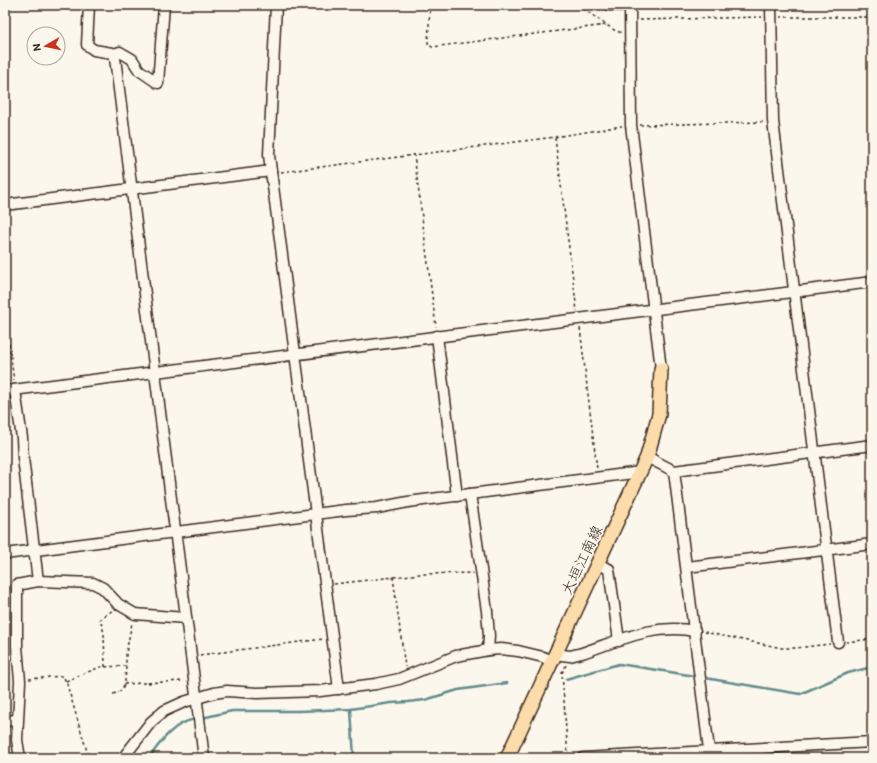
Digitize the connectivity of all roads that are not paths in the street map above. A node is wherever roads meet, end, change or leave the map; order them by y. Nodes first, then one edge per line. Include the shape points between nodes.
1 (89, 5) edge
2 (164, 5) edge
3 (276, 5) edge
4 (609, 5) edge
5 (771, 5) edge
6 (630, 6) edge
7 (114, 54) junction
8 (271, 172) junction
9 (132, 189) junction
10 (5, 205) edge
11 (872, 282) edge
12 (795, 291) junction
13 (654, 310) junction
14 (437, 336) junction
15 (296, 354) junction
16 (660, 369) joint
17 (155, 373) junction
18 (10, 391) edge
19 (872, 445) edge
20 (814, 452) junction
21 (647, 457) junction
22 (674, 471) junction
23 (641, 472) junction
24 (470, 494) junction
25 (457, 496) junction
26 (316, 514) junction
27 (175, 533) junction
28 (872, 544) edge
29 (826, 549) junction
30 (34, 550) junction
31 (5, 554) edge
32 (597, 564) junction
33 (687, 567) junction
34 (38, 581) junction
35 (185, 618) junction
36 (695, 630) junction
37 (619, 641) junction
38 (838, 642) road end
39 (488, 650) junction
40 (553, 658) junction
41 (338, 689) junction
42 (196, 699) junction
43 (17, 720) junction
44 (5, 721) edge
45 (872, 742) edge
46 (710, 754) edge
47 (20, 758) edge
48 (123, 758) edge
49 (204, 758) edge
50 (507, 758) edge
51 (583, 758) edge

1 - 7 street via 87,45 94,50
2 - 7 street via 158,83 139,70 132,58 120,52
3 - 8 street via 269,155
4 - 6 street
5 - 12 street via 773,121
6 - 13 street via 631,125
7 - 9 street
8 - 9 street
8 - 15 street
9 - 10 street
9 - 17 street
11 - 12 street
12 - 13 street
12 - 20 street
13 - 14 street
13 - 16 street
14 - 15 street
14 - 25 street
15 - 17 street
15 - 26 street
16 - 21 main road, 大垣江南線 via 659,414
17 - 18 street
17 - 27 street
18 - 30 street via 22,438
19 - 20 street
20 - 22 street
20 - 29 street
21 - 22 street
21 - 23 main road, 大垣江南線
22 - 33 street
23 - 24 street
23 - 32 main road, 大垣江南線
24 - 25 street
24 - 39 street via 487,611
25 - 26 street
26 - 27 street
26 - 41 street
27 - 30 street
27 - 35 street
28 - 29 street
29 - 33 street
29 - 38 street
30 - 31 street
30 - 34 street
32 - 37 street via 609,570
32 - 40 main road, 大垣江南線
33 - 36 street
34 - 35 street via 93,583 135,614
34 - 43 street via 17,585 20,682
35 - 42 street
36 - 37 street via 667,627 653,629
36 - 46 street
37 - 40 street via 570,656
39 - 40 street via 518,651
39 - 41 street via 456,656 387,682
40 - 50 main road, 大垣江南線
41 - 42 street via 257,694 227,691
42 - 48 street via 164,711 151,722
42 - 49 street
43 - 44 street
43 - 47 street
45 - 46 street
46 - 51 street

